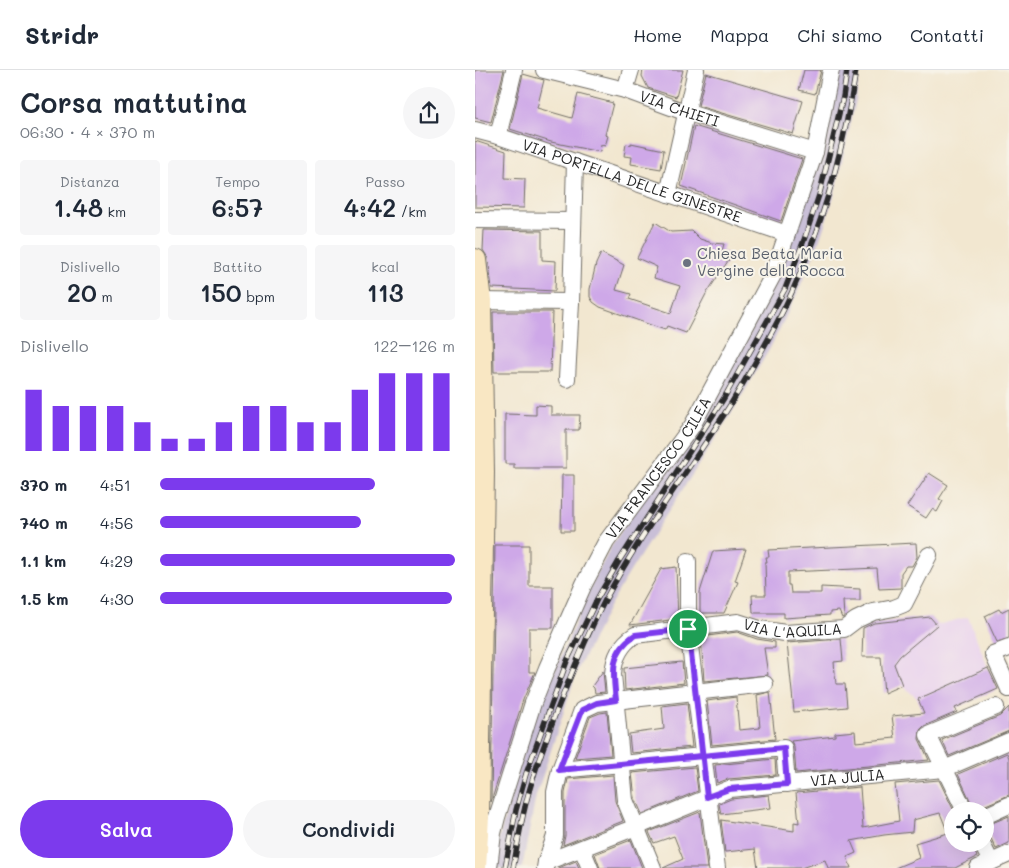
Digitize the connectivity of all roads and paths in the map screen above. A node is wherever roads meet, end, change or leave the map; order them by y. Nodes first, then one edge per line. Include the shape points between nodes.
1 (514, 70) edge
2 (544, 70) edge
3 (631, 70) edge
4 (696, 70) edge
5 (831, 70) edge
6 (625, 90) junction
7 (686, 112) junction
8 (475, 130) edge
9 (498, 136) junction
10 (815, 152) junction
11 (575, 162) junction
12 (668, 194) junction
13 (475, 220) edge
14 (573, 221) junction
15 (787, 234) junction
16 (475, 260) edge
17 (480, 301) junction
18 (571, 302) junction
19 (567, 379) dead end
20 (929, 555) dead end
21 (688, 561) dead end
22 (478, 596) edge
23 (688, 629) junction
24 (1009, 648) edge
25 (478, 650) edge
26 (765, 684) dead end
27 (1009, 689) edge
28 (696, 692) junction
29 (616, 700) junction
30 (996, 707) dead end
31 (1009, 741) edge
32 (703, 756) junction
33 (620, 764) junction
34 (944, 769) junction
35 (559, 770) junction
36 (787, 784) junction
37 (707, 797) junction
38 (960, 802) edge
39 (1009, 805) edge
40 (994, 812) edge
41 (636, 827) junction
42 (582, 849) junction
43 (983, 852) edge
44 (1009, 854) edge
45 (545, 865) edge
46 (985, 865) edge
47 (475, 868) edge
48 (489, 868) edge
49 (590, 868) edge
50 (653, 868) edge
51 (717, 868) edge

1 - 9 street
2 - 6 street, VIA CHIETI
3 - 6 street
4 - 7 street
5 - 10 street, VIA FRANCESCO CILEA
6 - 7 street, VIA CHIETI
7 - 10 street, VIA CHIETI
7 - 12 street
8 - 9 street, VIA PORTELLA DELLE GINESTRE
9 - 11 street, VIA PORTELLA DELLE GINESTRE
10 - 15 street, VIA FRANCESCO CILEA
11 - 12 street, VIA PORTELLA DELLE GINESTRE
11 - 14 street
12 - 15 street, VIA PORTELLA DELLE GINESTRE
13 - 14 street
14 - 18 street
15 - 48 street, VIA FRANCESCO CILEA via 773,275 692,426 607,542 584,584 533,703 495,825
16 - 17 main road
17 - 18 street
17 - 22 main road via 483,472
18 - 19 street
20 - 23 street, VIA L'AQUILA via 904,604 873,612 844,629 785,633 738,622
21 - 23 street
22 - 25 main road
23 - 28 street
23 - 29 street, VIA L'AQUILA via 635,635 629,639 614,662
24 - 27 street via 993,654
25 - 47 main road
26 - 28 street
28 - 29 street
28 - 32 street
29 - 33 street, VIA L'AQUILA
29 - 35 street via 582,710
30 - 34 street via 928,735
31 - 34 street, VIA JULIA
32 - 33 street
32 - 36 street via 784,748
32 - 37 street
33 - 35 street
33 - 41 street, VIA L'AQUILA via 625,800
34 - 36 street, VIA JULIA
34 - 38 street
35 - 45 street via 555,792 555,836
36 - 37 street, VIA JULIA via 729,789
37 - 41 street, VIA JULIA
37 - 51 street
39 - 40 street
41 - 42 street, VIA JULIA
41 - 50 street, VIA L'AQUILA
42 - 45 street, VIA JULIA
42 - 49 street
43 - 46 street
44 - 46 street

